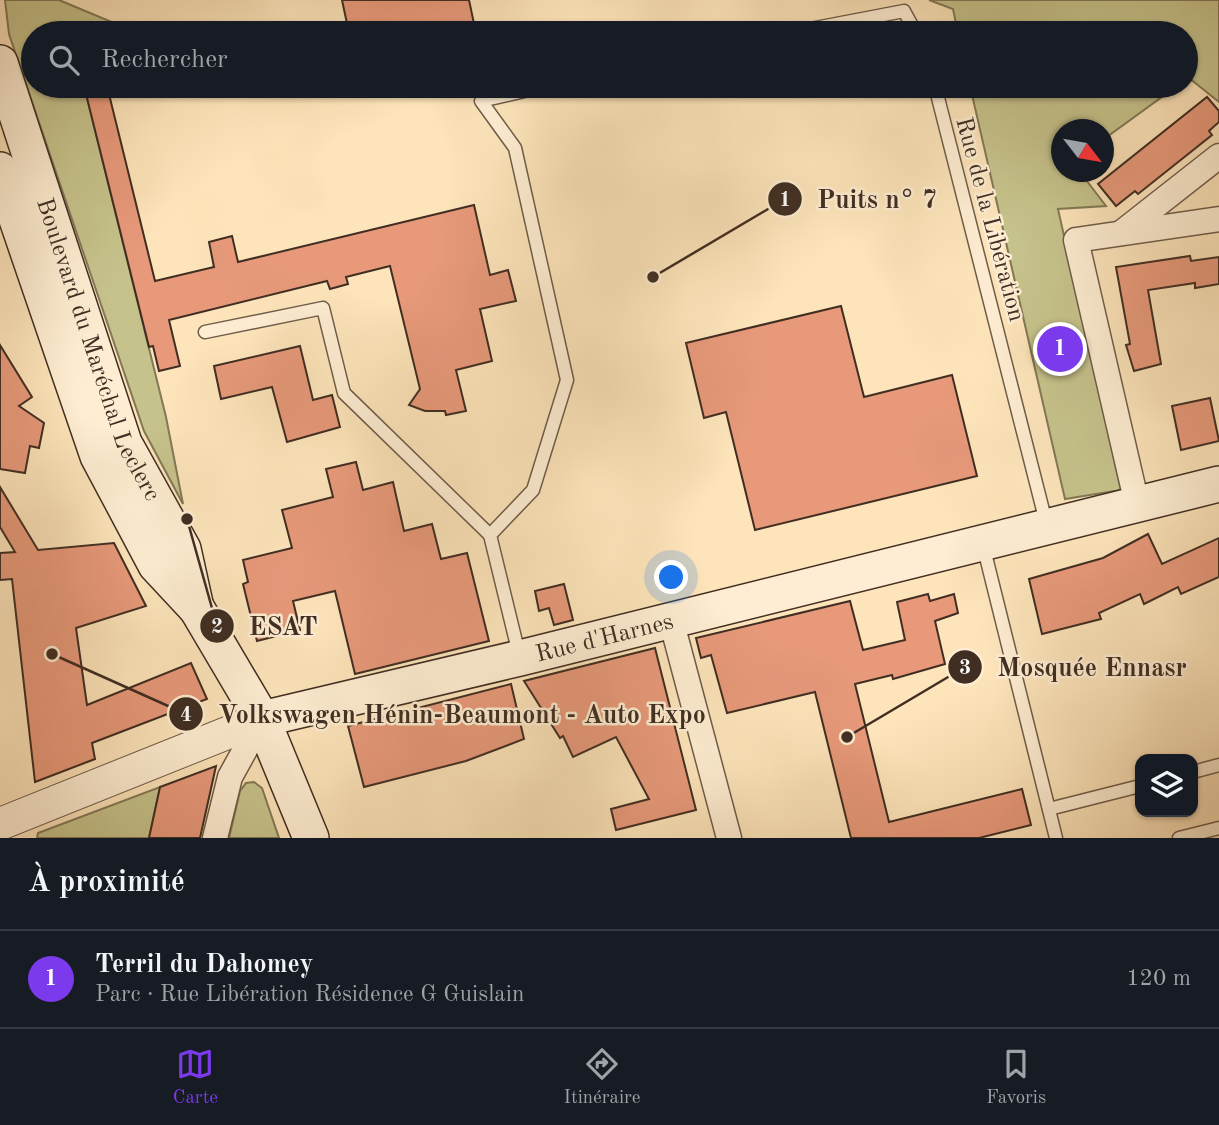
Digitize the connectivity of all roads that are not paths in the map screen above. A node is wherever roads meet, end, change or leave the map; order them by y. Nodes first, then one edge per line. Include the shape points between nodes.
1 (852, 21) edge
2 (909, 21) edge
3 (0, 63) edge
4 (494, 98) edge
5 (938, 98) edge
6 (1219, 156) edge
7 (0, 170) edge
8 (1219, 219) edge
9 (1121, 234) junction
10 (205, 332) dead end
11 (1219, 484) edge
12 (1137, 504) junction
13 (1047, 526) junction
14 (490, 535) junction
15 (982, 542) junction
16 (197, 609) junction
17 (671, 620) junction
18 (520, 658) junction
19 (262, 719) junction
20 (1219, 765) edge
21 (1198, 771) edge
22 (1135, 787) edge
23 (1049, 809) junction
24 (0, 824) edge
25 (1219, 828) edge
26 (215, 838) edge
27 (311, 838) edge
28 (729, 838) edge
29 (1056, 838) edge
30 (1179, 838) edge

1 - 2 lane via 904,11
3 - 16 main road, Boulevard du Maréchal Leclerc via 124,443 183,549
4 - 14 lane via 481,101 514,148 567,380 533,490
5 - 13 lane, Rue de la Libération
6 - 9 street
7 - 16 main road, Boulevard du Maréchal Leclerc via 98,456 156,565
8 - 9 street
9 - 12 street via 1076,240
10 - 14 lane via 323,308 344,393
11 - 12 main road, Rue d'Harnes
12 - 13 main road, Rue d'Harnes
13 - 15 main road, Rue d'Harnes
14 - 18 lane
15 - 17 main road, Rue d'Harnes
15 - 23 lane
16 - 19 main road
17 - 18 main road, Rue d'Harnes
17 - 28 street
18 - 19 main road, Rue d'Harnes
19 - 24 street, Rue d'Harnes
19 - 26 street via 230,778
19 - 27 main road
20 - 21 lane
22 - 23 lane
23 - 29 lane
25 - 30 lane

